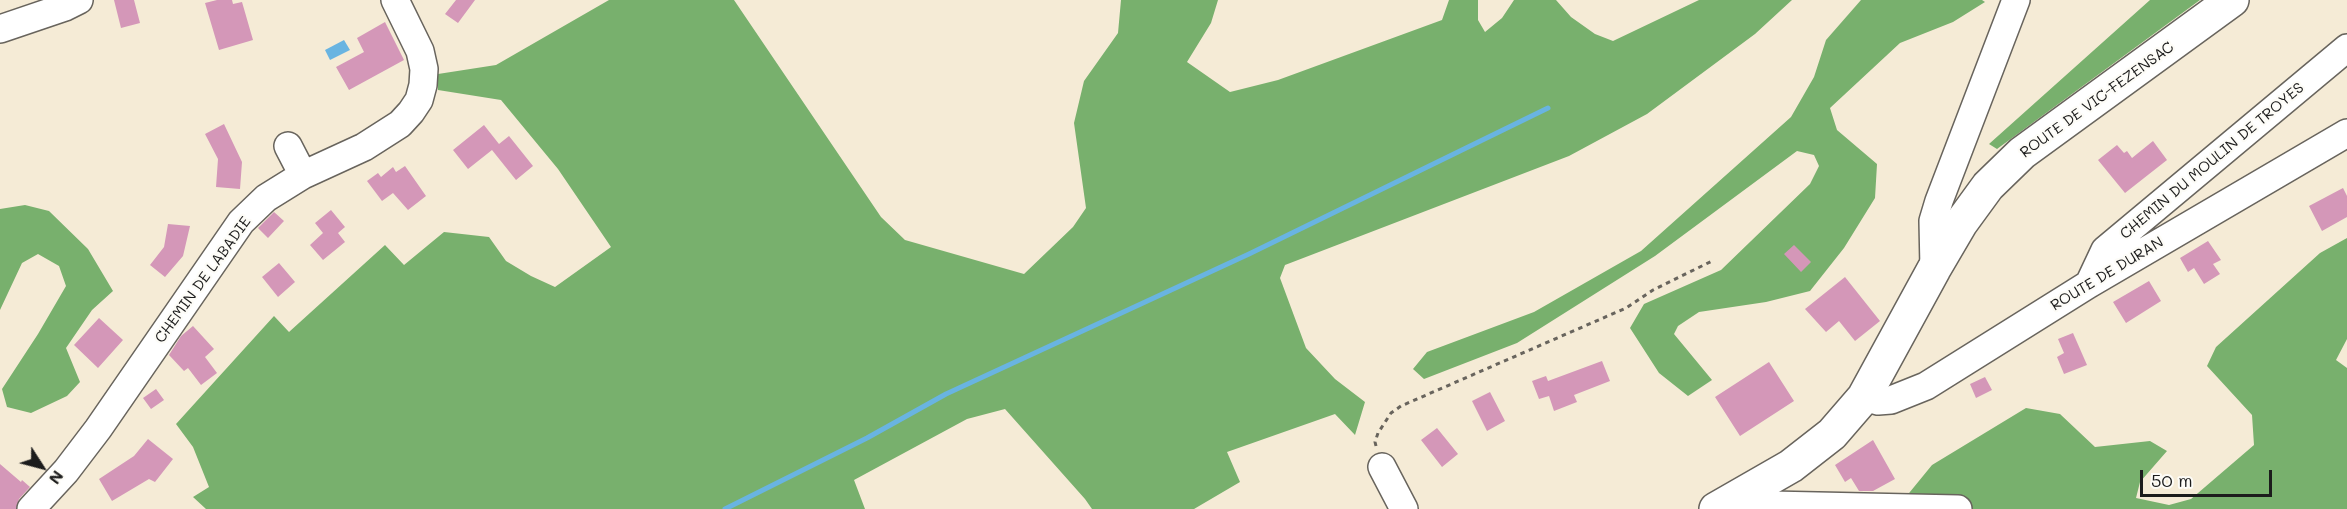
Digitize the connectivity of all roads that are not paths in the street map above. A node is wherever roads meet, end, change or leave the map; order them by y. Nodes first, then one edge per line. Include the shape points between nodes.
1 (79, 0) edge
2 (395, 0) edge
3 (2016, 0) edge
4 (2232, 0) edge
5 (0, 29) edge
6 (2347, 48) edge
7 (2347, 133) edge
8 (288, 146) dead end
9 (303, 175) junction
10 (1934, 269) junction
11 (2089, 284) junction
12 (1864, 397) junction
13 (1382, 467) road end
14 (1720, 507) edge
15 (31, 509) edge
16 (1404, 509) edge
17 (1958, 509) edge

1 - 5 street
2 - 9 street, CHEMIN DE LABADIE via 420,51 423,85 419,100 400,124 364,147
3 - 10 street via 1939,201 1933,221
4 - 10 main road, ROUTE DE VIC-FEZENSAC via 2022,153 1988,186
6 - 11 street, CHEMIN DU MOULIN DE TROYES via 2105,250
7 - 11 street, ROUTE DE DURAN
8 - 9 street
9 - 15 street, CHEMIN DE LABADIE via 266,198 241,222 98,429
10 - 12 main road, ROUTE DE VIC-FEZENSAC
11 - 12 street, ROUTE DE DURAN via 1926,386 1891,400
12 - 14 main road, ROUTE DE VIC-FEZENSAC via 1832,434 1791,466
13 - 16 street
14 - 17 street

